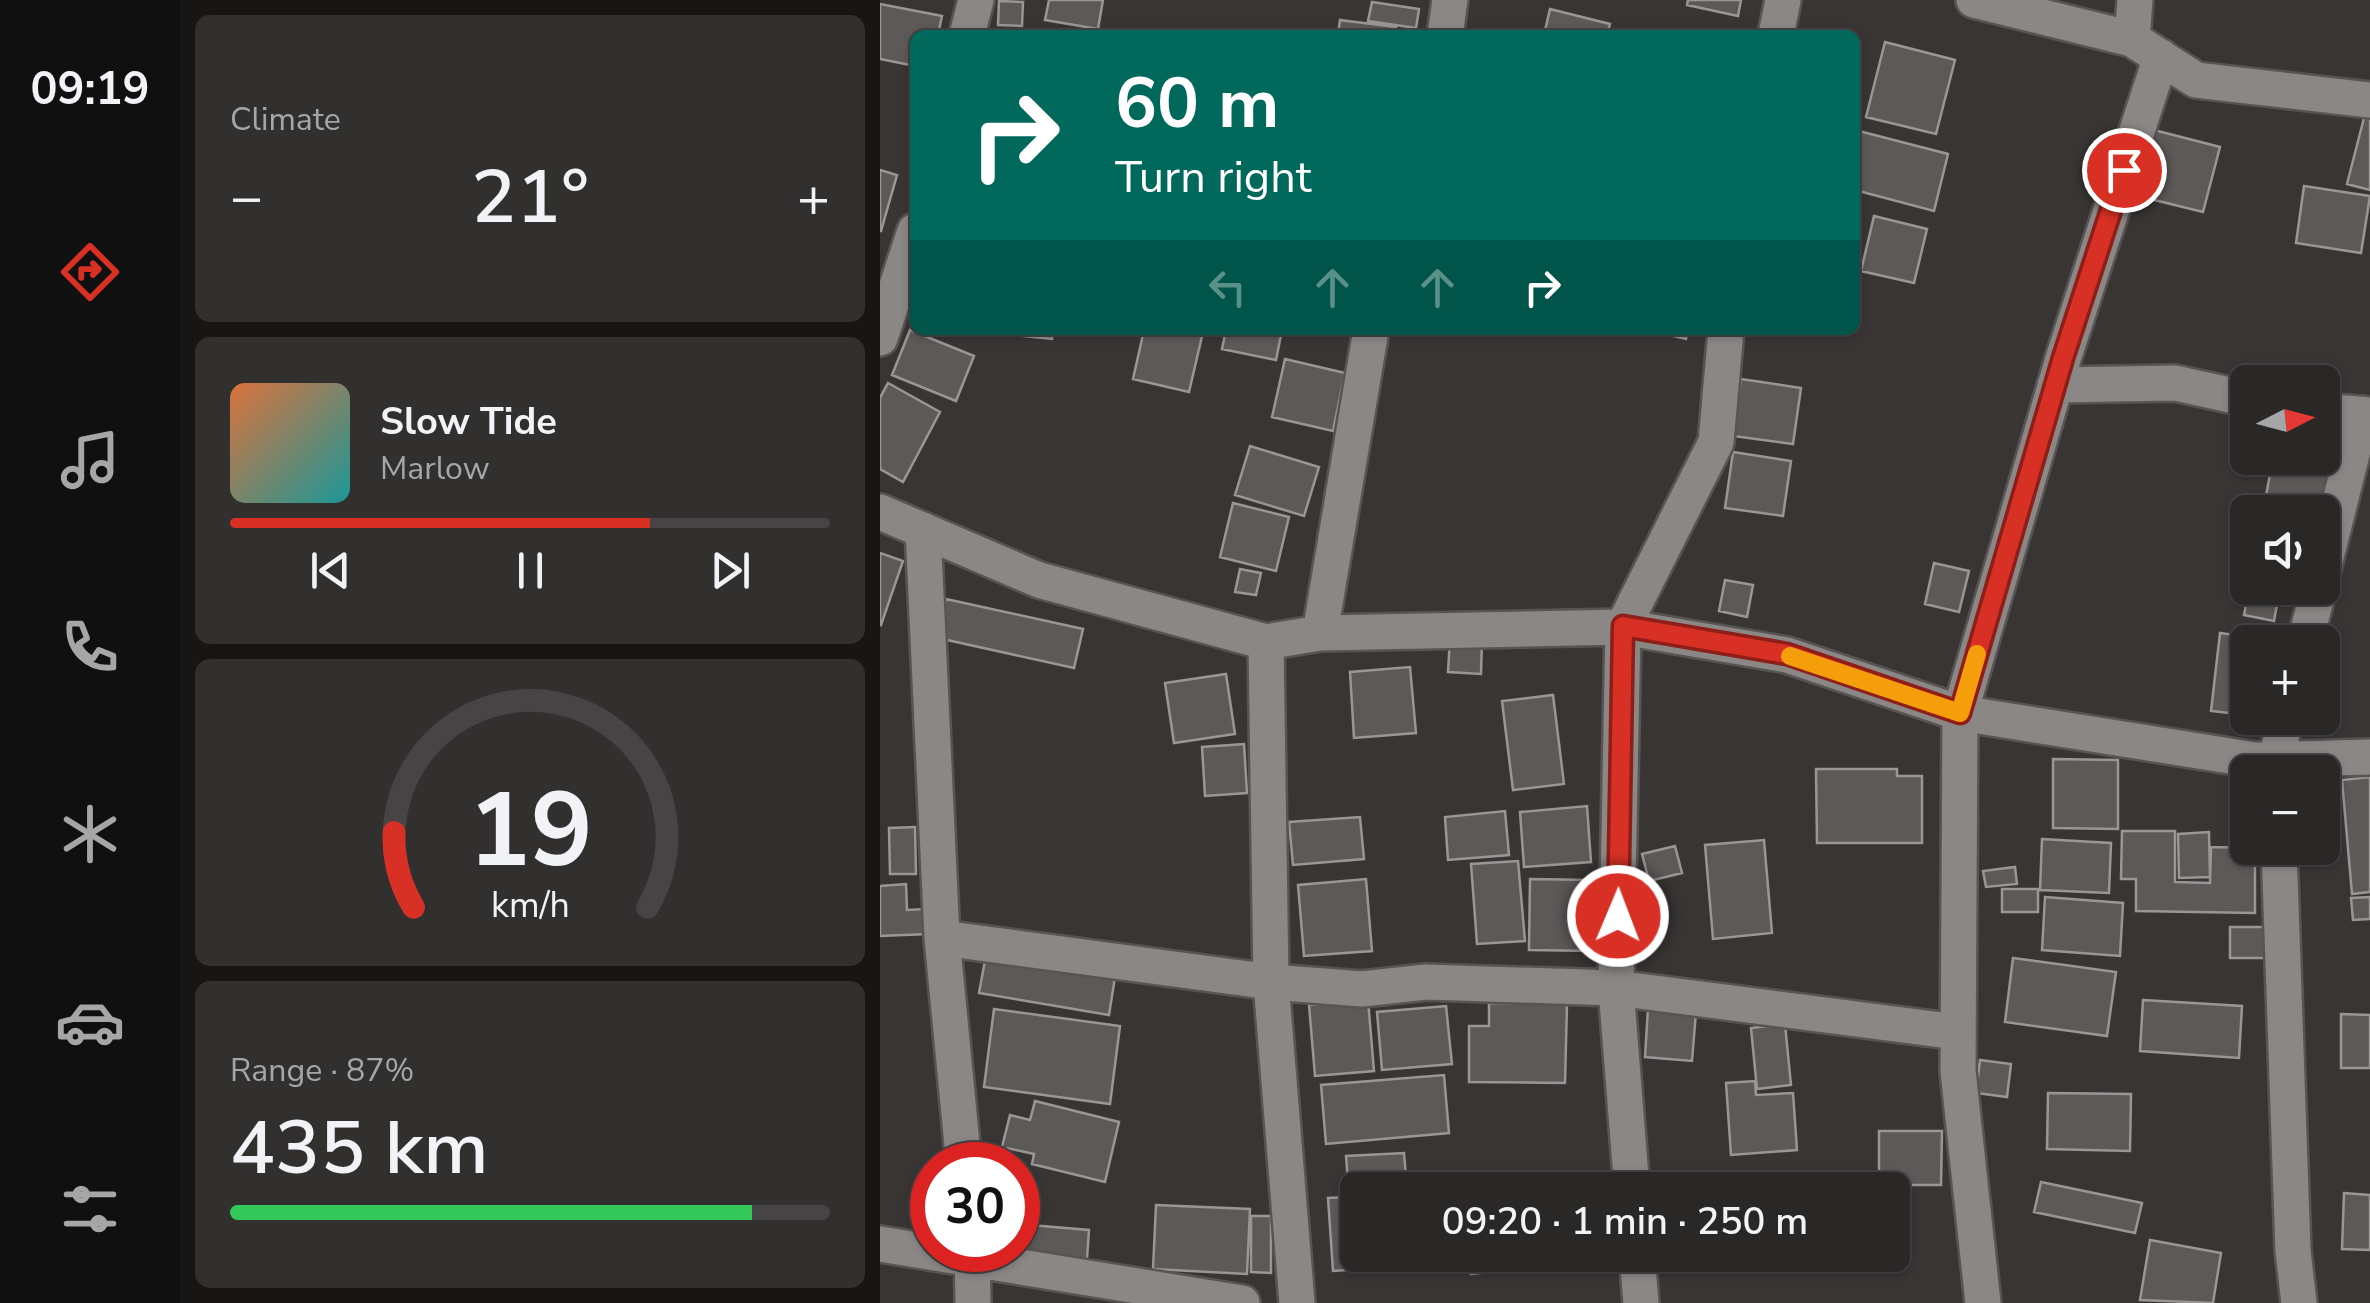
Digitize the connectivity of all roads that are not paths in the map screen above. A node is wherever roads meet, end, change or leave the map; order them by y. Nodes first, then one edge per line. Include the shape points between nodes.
1 (976, 0) edge
2 (1450, 0) edge
3 (1783, 0) edge
4 (1974, 0) edge
5 (2135, 0) edge
6 (969, 30) edge
7 (1446, 30) edge
8 (1777, 30) edge
9 (2146, 48) junction
10 (2370, 100) edge
11 (910, 246) edge
12 (1370, 335) edge
13 (1726, 335) edge
14 (880, 338) edge
15 (2055, 385) junction
16 (2230, 395) edge
17 (2340, 412) edge
18 (2366, 414) edge
19 (2340, 507) edge
20 (880, 512) edge
21 (923, 530) junction
22 (1623, 626) junction
23 (1320, 633) junction
24 (1266, 642) junction
25 (1960, 713) junction
26 (2230, 756) edge
27 (2370, 757) edge
28 (2340, 760) edge
29 (2280, 865) edge
30 (942, 938) junction
31 (1272, 982) junction
32 (1616, 988) junction
33 (1958, 1032) junction
34 (962, 1142) edge
35 (1631, 1172) edge
36 (880, 1244) edge
37 (910, 1248) edge
38 (1040, 1268) edge
39 (972, 1272) edge
40 (1638, 1272) edge
41 (973, 1303) edge
42 (1242, 1303) edge
43 (1297, 1303) edge
44 (1641, 1303) edge
45 (1983, 1303) edge
46 (2299, 1303) edge

1 - 6 street
2 - 7 street
3 - 8 street
4 - 9 street
5 - 9 street
9 - 10 street via 2196,80
9 - 15 street
11 - 14 street
12 - 23 street
13 - 22 street via 1716,442
15 - 16 street via 2175,382
15 - 25 street
17 - 18 street
18 - 19 street
20 - 21 street
21 - 24 street via 1038,580
21 - 30 street
22 - 23 street
22 - 25 street via 1787,654
22 - 32 street
23 - 24 street
24 - 31 street
25 - 26 street
25 - 33 street
27 - 28 street
29 - 46 street
30 - 31 street
30 - 34 street
31 - 32 street via 1362,989 1426,982
31 - 43 street
32 - 33 street
32 - 35 street
33 - 45 street
36 - 37 street
38 - 42 street
39 - 41 street
40 - 44 street

